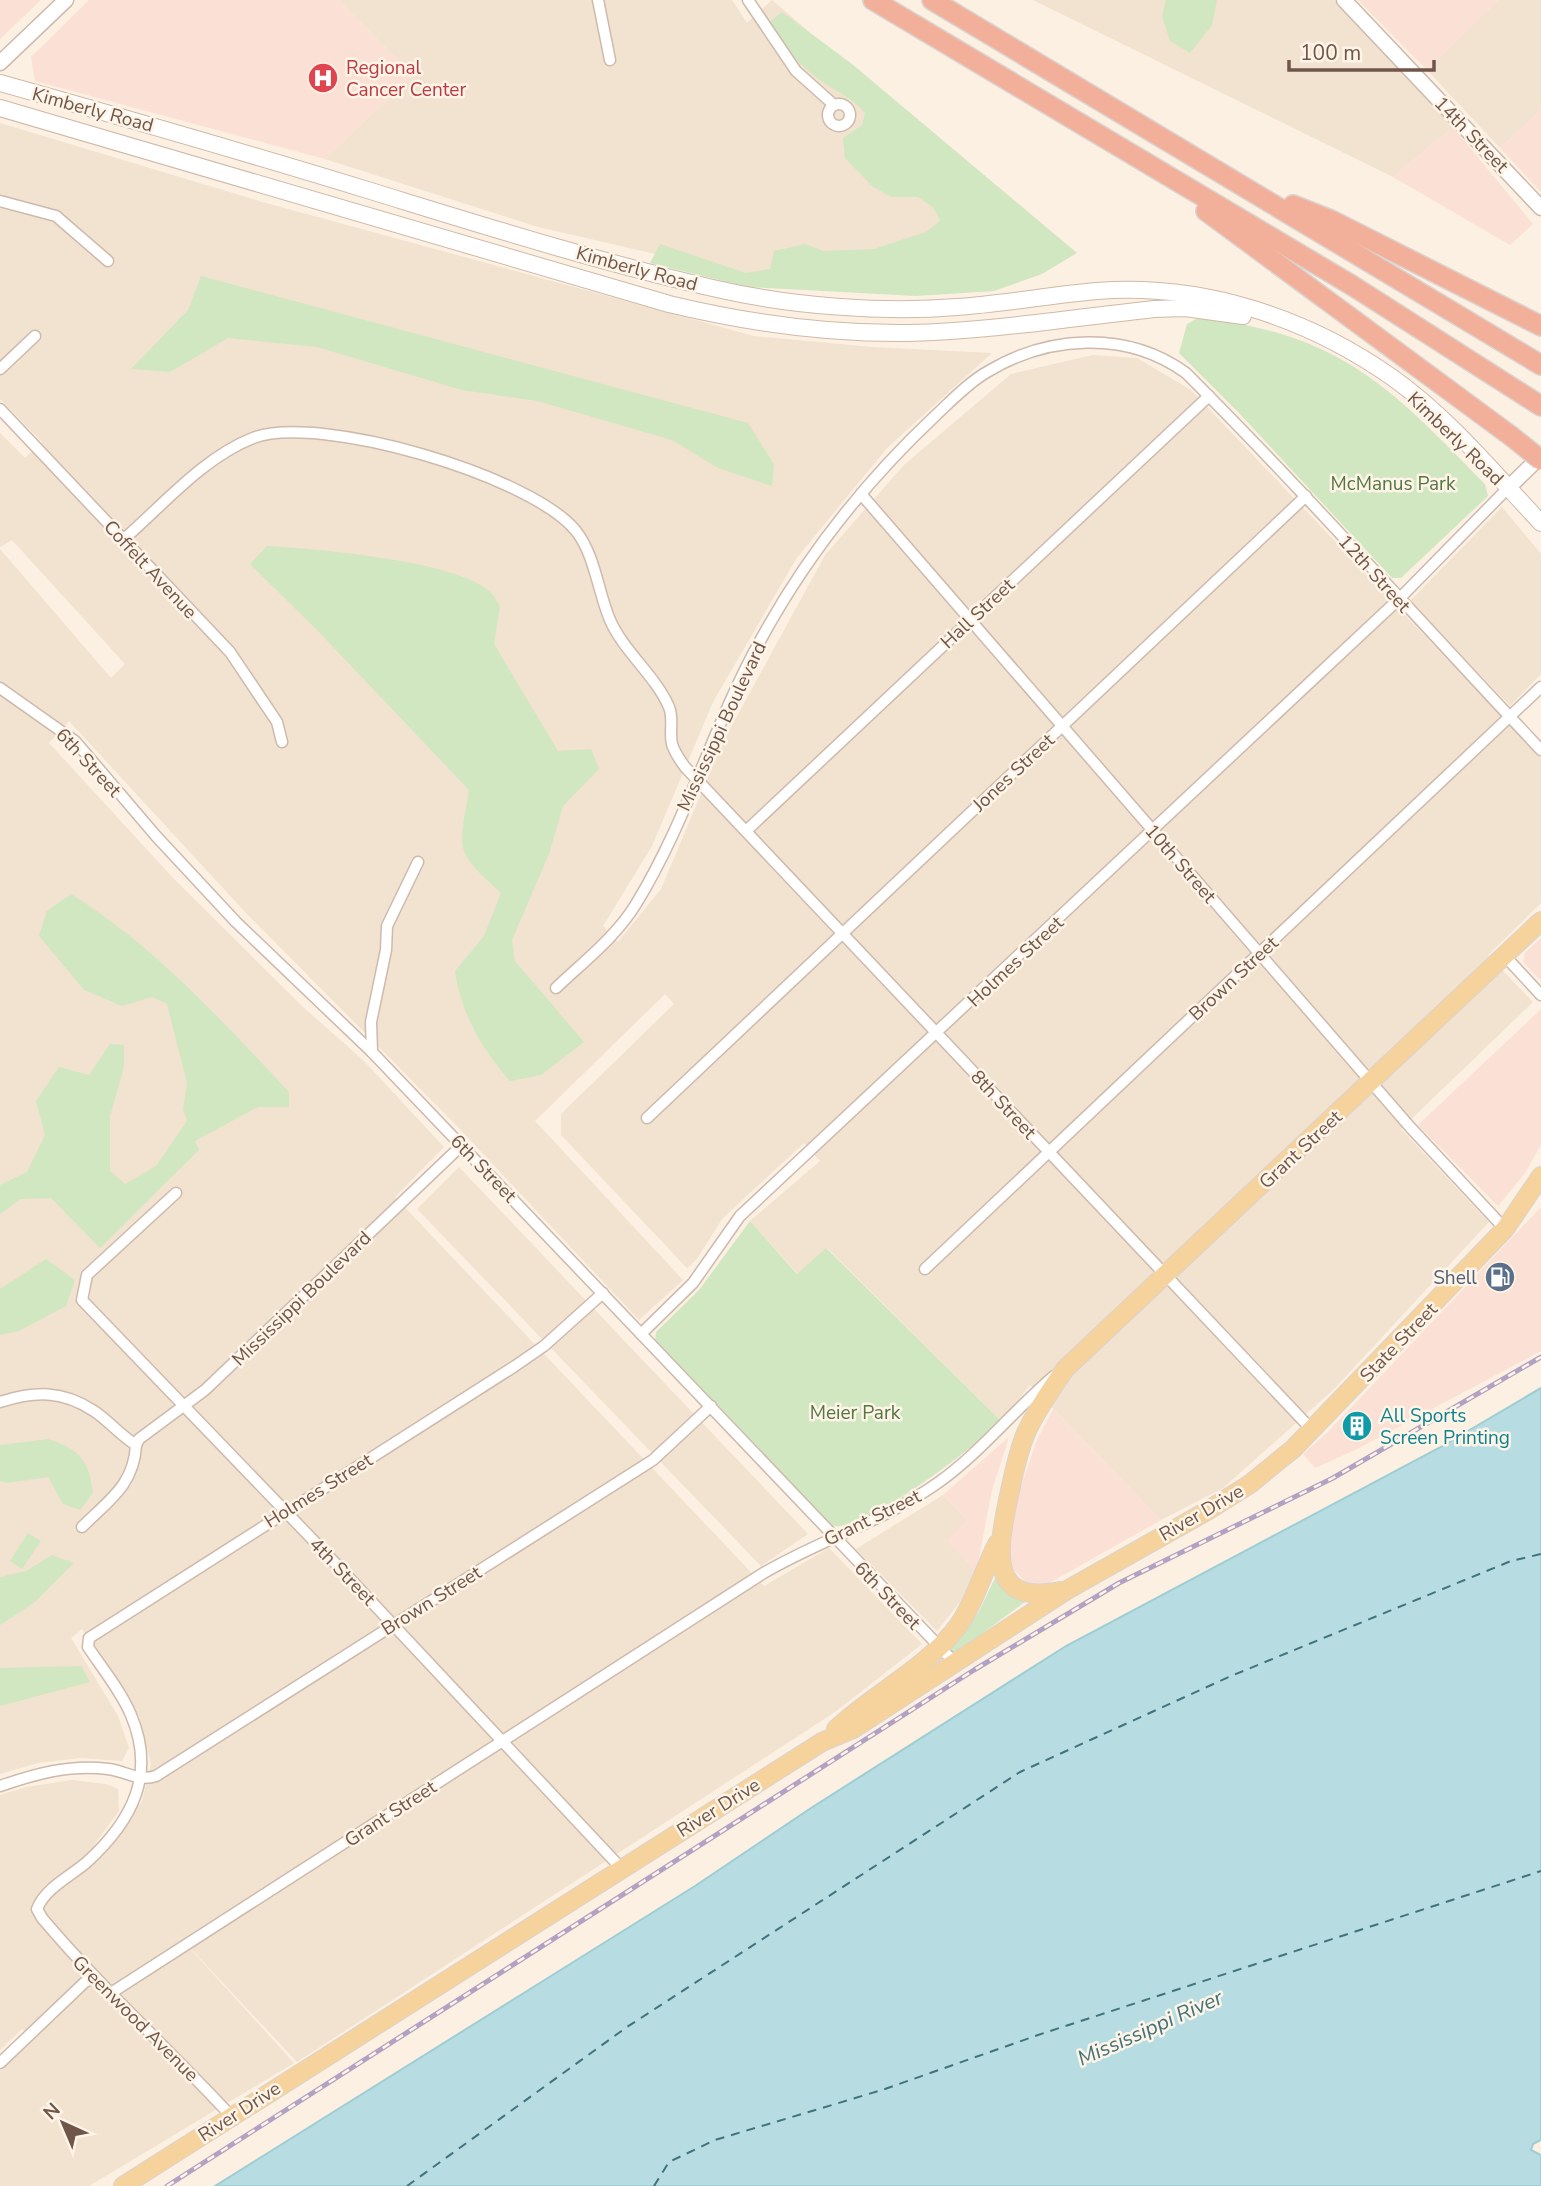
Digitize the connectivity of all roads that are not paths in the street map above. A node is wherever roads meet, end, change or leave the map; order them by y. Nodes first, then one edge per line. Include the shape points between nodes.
1 (66, 0) edge
2 (598, 0) edge
3 (748, 0) edge
4 (873, 0) edge
5 (932, 0) edge
6 (1345, 0) edge
7 (610, 60) dead end
8 (0, 63) edge
9 (0, 83) edge
10 (834, 105) dead end
11 (0, 108) edge
12 (1170, 176) junction
13 (1236, 183) junction
14 (0, 201) edge
15 (1541, 208) edge
16 (108, 261) dead end
17 (1290, 323) junction
18 (1541, 326) edge
19 (35, 336) dead end
20 (1541, 365) edge
21 (0, 369) edge
22 (1209, 396) junction
23 (1539, 405) edge
24 (0, 409) edge
25 (1541, 458) edge
26 (1508, 488) junction
27 (861, 494) junction
28 (1306, 496) junction
29 (1541, 523) edge
30 (124, 539) junction
31 (1400, 598) junction
32 (970, 619) junction
33 (1541, 687) edge
34 (0, 688) edge
35 (1509, 716) junction
36 (1062, 726) junction
37 (282, 742) dead end
38 (1541, 750) edge
39 (696, 778) junction
40 (1153, 830) junction
41 (746, 831) junction
42 (418, 862) dead end
43 (1541, 921) edge
44 (842, 933) junction
45 (1259, 953) junction
46 (1504, 955) junction
47 (556, 988) dead end
48 (1541, 995) edge
49 (937, 1033) junction
50 (372, 1052) junction
51 (1371, 1082) junction
52 (647, 1118) dead end
53 (462, 1145) junction
54 (1049, 1151) junction
55 (1541, 1176) edge
56 (1541, 1192) edge
57 (176, 1193) dead end
58 (1505, 1229) junction
59 (925, 1269) dead end
60 (1165, 1275) junction
61 (603, 1293) junction
62 (641, 1334) junction
63 (1095, 1341) junction
64 (0, 1402) edge
65 (185, 1406) junction
66 (711, 1406) junction
67 (1312, 1431) junction
68 (136, 1446) junction
69 (286, 1511) junction
70 (82, 1527) dead end
71 (833, 1537) junction
72 (1000, 1538) junction
73 (1067, 1590) junction
74 (393, 1624) junction
75 (939, 1647) junction
76 (955, 1663) junction
77 (502, 1740) junction
78 (822, 1742) junction
79 (141, 1779) junction
80 (0, 1786) edge
81 (621, 1868) junction
82 (93, 1978) junction
83 (111, 1993) junction
84 (0, 2063) edge
85 (231, 2116) junction
86 (123, 2186) edge

1 - 8 street
2 - 7 street
3 - 10 street via 796,71
4 - 12 highway
5 - 13 highway
6 - 15 street, 14th Street
9 - 17 main road, Kimberly Road via 523,238 721,290 900,309 956,308 1100,291 1160,292 1233,302
11 - 17 main road, Kimberly Road via 669,304 769,324 909,333 1185,308
12 - 23 highway
12 - 25 highway, bridge via 1204,209
13 - 18 highway via 1331,220
13 - 20 highway
14 - 16 street via 56,216
17 - 26 main road, Kimberly Road via 1344,348 1402,385
19 - 21 street
22 - 27 street, Mississippi Boulevard via 1166,359 1151,353 1089,341 1052,345 986,372 904,445
22 - 28 street, 12th Street
22 - 32 street, Hall Street
24 - 30 street, Coffelt Avenue
25 - 26 street
26 - 29 main road, Kimberly Road
26 - 31 street
27 - 32 street, 10th Street
27 - 39 street, Mississippi Boulevard via 785,598 719,722
28 - 31 street, 12th Street
28 - 36 street, Jones Street
30 - 37 street, Coffelt Avenue via 230,652 277,722
30 - 39 street, 8th Street via 228,452 254,438 288,431 336,435 428,457 527,493 576,530 585,545 611,623 663,694 671,712 671,742
31 - 35 street, 12th Street
31 - 40 street, Holmes Street
32 - 36 street, 10th Street
32 - 41 street, Hall Street
33 - 35 street, Brown Street
34 - 50 street, 6th Street via 75,741 209,894
35 - 38 street, 12th Street
35 - 45 street, Brown Street
36 - 40 street, 10th Street
36 - 44 street, Jones Street
39 - 41 street, 8th Street
39 - 47 street, Mississippi Boulevard via 635,907
40 - 45 street, 10th Street
40 - 49 street, Holmes Street
41 - 44 street, 8th Street
42 - 50 street via 387,926 371,1022
43 - 46 main road, Grant Street
44 - 49 street, 8th Street
44 - 52 street, Jones Street
45 - 51 street, 10th Street
45 - 54 street, Brown Street
46 - 48 street
46 - 51 main road, Grant Street
49 - 54 street, 8th Street
49 - 62 street, Holmes Street via 740,1216 693,1283
50 - 53 street, 6th Street
51 - 58 street, 10th Street
51 - 60 main road, Grant Street
53 - 61 street, 6th Street
53 - 65 street, Mississippi Boulevard
54 - 59 street, Brown Street
54 - 60 street, 8th Street
55 - 58 main road
56 - 58 street, State Street
57 - 65 street, 4th Street via 91,1272 84,1282 82,1300
58 - 67 main road, State Street
60 - 63 main road, Grant Street
60 - 67 street, 8th Street
61 - 62 street, 6th Street
61 - 69 street, Holmes Street via 515,1366
62 - 66 street, 6th Street
63 - 71 street, Grant Street via 938,1483
63 - 72 main road via 1065,1369 1041,1403 1016,1465
64 - 68 street via 30,1393 59,1395 94,1411
65 - 68 street, Mississippi Boulevard via 139,1439
65 - 69 street, 4th Street
66 - 71 street, 6th Street
66 - 74 street, Brown Street via 653,1460
67 - 73 main road, River Drive via 1250,1484
68 - 70 street via 135,1467 119,1491
69 - 74 street, 4th Street
69 - 79 street, Holmes Street via 92,1634 88,1647 131,1714 141,1747
71 - 75 street, 6th Street
71 - 77 street, Grant Street via 762,1574
72 - 73 main road via 1000,1562 1012,1585 1030,1594
72 - 75 main road via 975,1596
73 - 76 main road, River Drive
74 - 77 street, 4th Street
74 - 79 street, Brown Street via 168,1769
75 - 76 street, 6th Street
75 - 78 main road
76 - 78 main road, River Drive via 853,1729
77 - 81 street, 4th Street
77 - 83 street, Grant Street
78 - 81 main road, River Drive
79 - 80 street via 111,1769 86,1768 38,1773
79 - 82 street, Greenwood Avenue via 133,1802 110,1838 41,1899 37,1909
81 - 85 main road, River Drive
82 - 83 street, Greenwood Avenue
82 - 84 street
83 - 85 street, Greenwood Avenue
85 - 86 main road, River Drive

